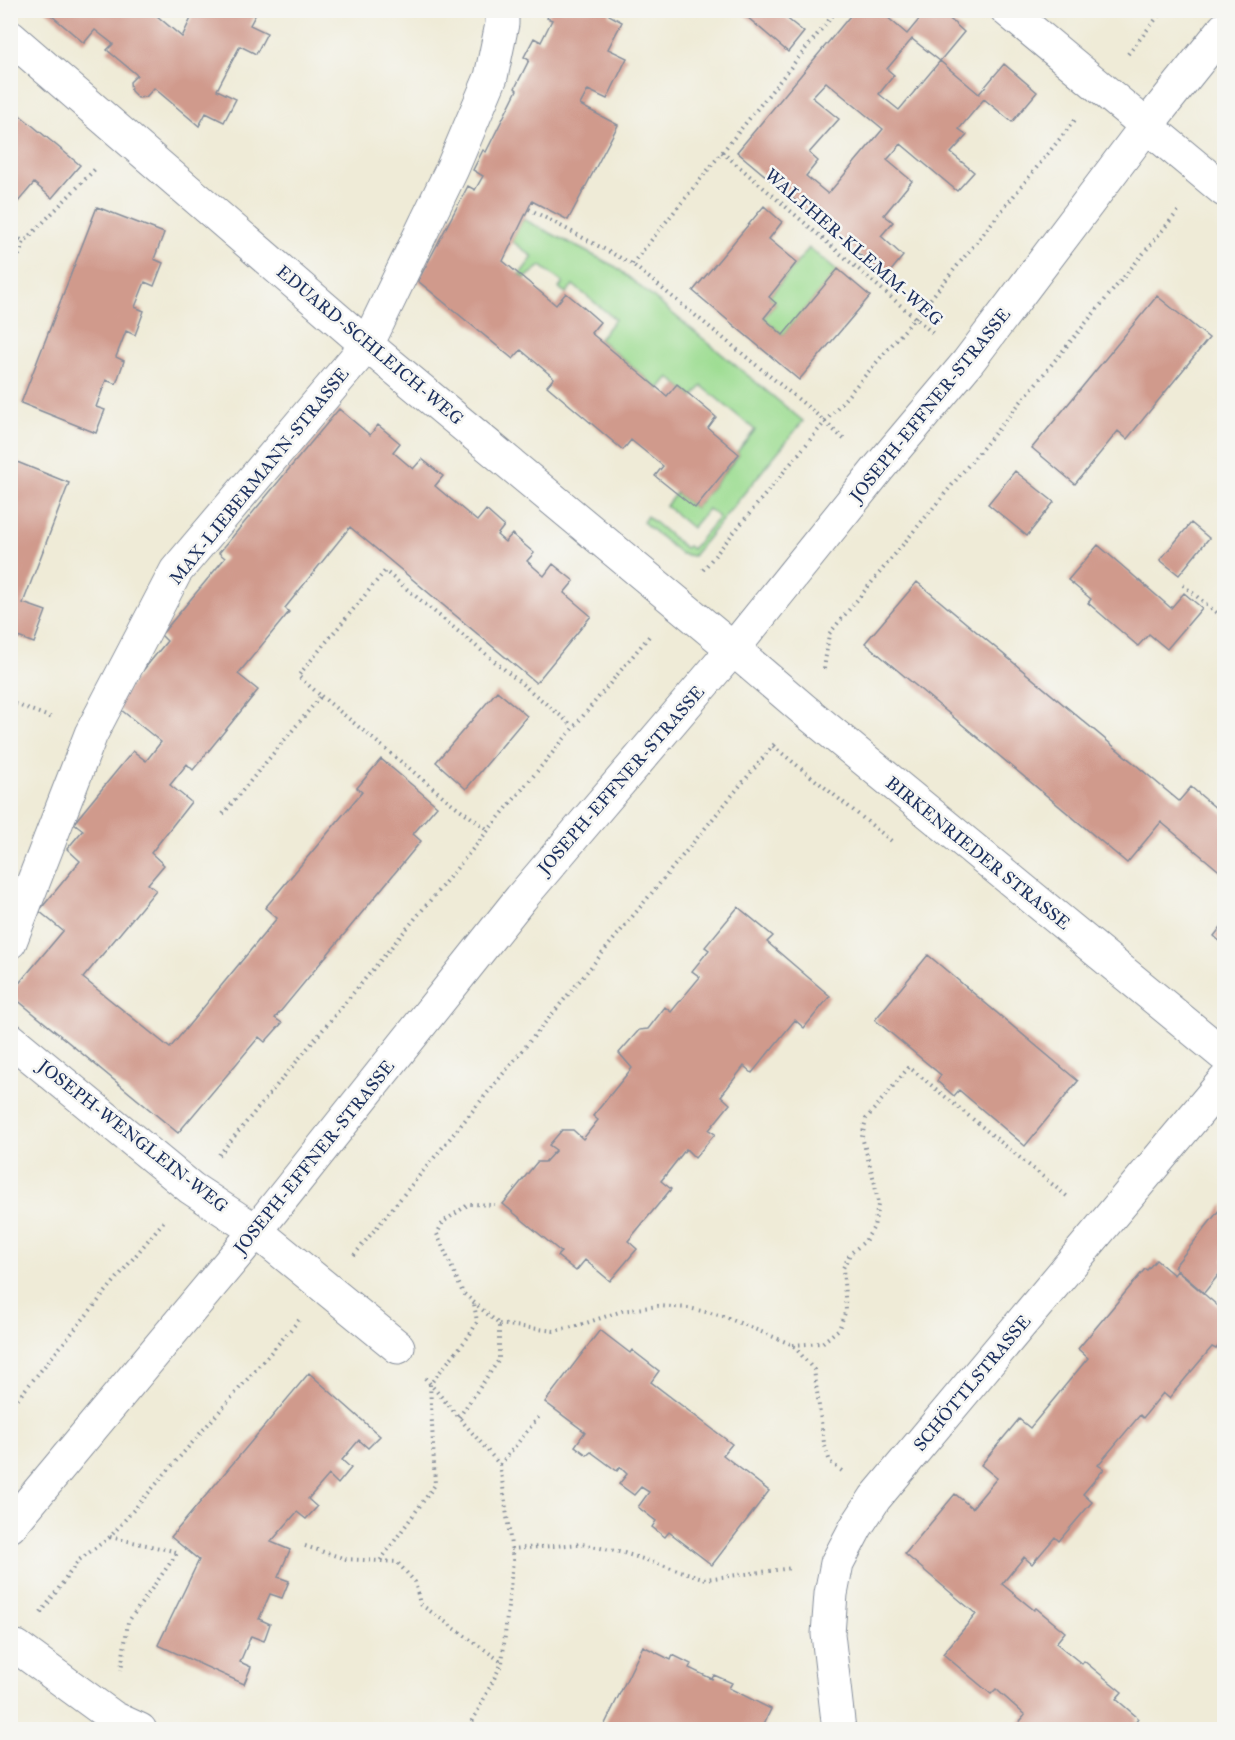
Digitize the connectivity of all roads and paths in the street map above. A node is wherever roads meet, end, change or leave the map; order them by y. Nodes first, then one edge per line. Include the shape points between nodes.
1 (502, 10) edge
2 (837, 10) edge
3 (1007, 10) edge
4 (1163, 10) edge
5 (1224, 29) edge
6 (10, 37) edge
7 (1101, 88) junction
8 (1147, 125) junction
9 (127, 136) junction
10 (722, 152) junction
11 (1216, 183) edge
12 (528, 209) dead end
13 (10, 231) edge
14 (24, 242) junction
15 (632, 264) junction
16 (10, 278) edge
17 (915, 318) junction
18 (367, 345) junction
19 (968, 362) junction
20 (824, 423) junction
21 (878, 469) junction
22 (1183, 585) dead end
23 (676, 603) junction
24 (1224, 619) edge
25 (733, 649) junction
26 (321, 696) junction
27 (803, 710) junction
28 (573, 726) junction
29 (223, 814) dead end
30 (487, 829) junction
31 (10, 942) edge
32 (10, 1039) edge
33 (1224, 1055) edge
34 (1224, 1081) edge
35 (191, 1188) junction
36 (495, 1205) dead end
37 (1103, 1227) junction
38 (256, 1231) junction
39 (327, 1289) junction
40 (474, 1303) junction
41 (499, 1324) junction
42 (793, 1345) junction
43 (398, 1347) joint
44 (430, 1384) junction
45 (10, 1408) edge
46 (541, 1414) dead end
47 (459, 1417) junction
48 (500, 1465) junction
49 (875, 1498) junction
50 (10, 1526) edge
51 (111, 1537) junction
52 (305, 1546) dead end
53 (511, 1549) junction
54 (380, 1561) junction
55 (837, 1563) junction
56 (14, 1646) edge
57 (502, 1663) junction
58 (127, 1724) edge
59 (468, 1730) edge
60 (839, 1730) edge

1 - 18 street, MAX-LIEBERMANN-STRASSE via 491,76 452,169
2 - 10 path
3 - 7 street
4 - 7 path
5 - 8 street, JOSEPH-EFFNER-STRASSE
6 - 9 street, EDUARD-SCHLEICH-WEG
7 - 8 street
7 - 17 path
8 - 11 street
8 - 19 street, JOSEPH-EFFNER-STRASSE
9 - 14 path
9 - 18 street, EDUARD-SCHLEICH-WEG
10 - 15 path
10 - 17 path, WALTHER-KLEMM-WEG
11 - 27 path via 829,634 823,682
12 - 15 path
13 - 14 path
14 - 16 path
15 - 20 path
17 - 19 path, WALTHER-KLEMM-WEG
17 - 20 path
18 - 23 street, EDUARD-SCHLEICH-WEG
18 - 31 street, MAX-LIEBERMANN-STRASSE via 176,571 91,734
19 - 21 street, JOSEPH-EFFNER-STRASSE
20 - 21 path
20 - 23 path
21 - 25 street, JOSEPH-EFFNER-STRASSE
22 - 24 path
23 - 25 street, EDUARD-SCHLEICH-WEG
23 - 28 path
25 - 27 street, BIRKENRIEDER STRASSE
25 - 38 street, JOSEPH-EFFNER-STRASSE via 520,898
26 - 28 path via 298,676 385,571
26 - 29 path
26 - 30 path
27 - 33 street, BIRKENRIEDER STRASSE
27 - 39 path
28 - 30 path
30 - 35 path
32 - 35 street, JOSEPH-WENGLEIN-WEG
34 - 37 street, SCHÖTTLSTRASSE
35 - 38 street, JOSEPH-WENGLEIN-WEG
35 - 45 path
36 - 40 path via 469,1204 443,1222 437,1234 463,1293
37 - 42 path via 909,1067 866,1119 862,1137 878,1205 874,1227 843,1268 846,1310 839,1329 822,1343
37 - 49 street, SCHÖTTLSTRASSE
38 - 39 street, JOSEPH-WENGLEIN-WEG
38 - 50 street, JOSEPH-EFFNER-STRASSE
39 - 43 street, JOSEPH-WENGLEIN-WEG
39 - 51 path
40 - 41 path
40 - 44 path via 477,1322
41 - 42 path via 554,1331 622,1311 657,1306 689,1308 723,1316
41 - 47 path via 499,1360
42 - 49 path via 814,1370 830,1462
43 - 44 path
44 - 47 path
44 - 54 path via 435,1485
46 - 48 path
47 - 48 path
48 - 53 path
49 - 55 street, SCHÖTTLSTRASSE
51 - 56 path via 80,1560
51 - 58 path via 178,1552 128,1622
52 - 54 path via 346,1559
53 - 55 path via 582,1544 624,1553 706,1580
53 - 57 path
54 - 57 path via 397,1562 415,1582 420,1604
55 - 60 street, SCHÖTTLSTRASSE via 828,1634
56 - 58 street
57 - 59 path

